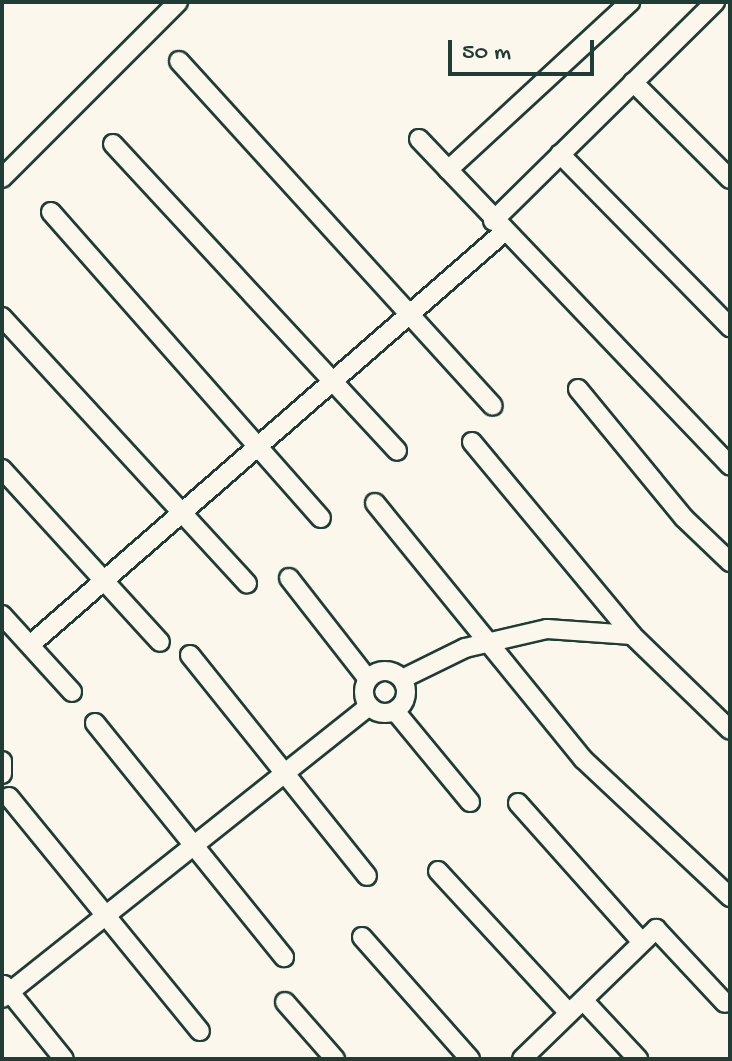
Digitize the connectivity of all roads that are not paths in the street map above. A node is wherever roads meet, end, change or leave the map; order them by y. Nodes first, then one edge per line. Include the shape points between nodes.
1 (178, 2) edge
2 (630, 2) edge
3 (715, 2) edge
4 (179, 61) dead end
5 (633, 82) junction
6 (419, 139) dead end
7 (113, 144) dead end
8 (560, 154) junction
9 (448, 170) junction
10 (2, 178) edge
11 (730, 179) edge
12 (51, 212) dead end
13 (498, 226) junction
14 (409, 315) junction
15 (2, 317) edge
16 (730, 327) edge
17 (333, 381) junction
18 (578, 389) dead end
19 (493, 406) dead end
20 (472, 442) dead end
21 (259, 445) junction
22 (397, 451) dead end
23 (730, 466) edge
24 (2, 469) edge
25 (375, 503) dead end
26 (183, 512) junction
27 (321, 518) dead end
28 (730, 562) edge
29 (289, 578) dead end
30 (106, 580) junction
31 (247, 583) dead end
32 (2, 615) edge
33 (632, 635) junction
34 (160, 642) dead end
35 (491, 642) junction
36 (30, 645) junction
37 (190, 655) dead end
38 (368, 679) junction
39 (402, 679) junction
40 (72, 692) dead end
41 (369, 706) junction
42 (395, 711) junction
43 (95, 723) dead end
44 (730, 730) edge
45 (2, 761) edge
46 (282, 768) junction
47 (2, 774) edge
48 (9, 797) dead end
49 (470, 802) dead end
50 (518, 803) dead end
51 (193, 841) junction
52 (438, 871) dead end
53 (367, 876) dead end
54 (730, 897) edge
55 (103, 916) junction
56 (362, 937) dead end
57 (642, 942) junction
58 (284, 957) dead end
59 (4, 991) edge
60 (285, 1002) dead end
61 (725, 1003) dead end
62 (576, 1006) junction
63 (200, 1031) dead end
64 (64, 1059) edge
65 (335, 1059) edge
66 (470, 1059) edge
67 (522, 1059) edge
68 (638, 1059) edge

1 - 10 street
2 - 9 street
3 - 5 street
4 - 14 street
5 - 8 street
5 - 11 street
6 - 9 street
7 - 17 street
8 - 13 street
8 - 16 street
9 - 13 street
12 - 21 street
13 - 14 street
13 - 23 street
14 - 17 street
14 - 19 street
15 - 26 street
17 - 21 street
17 - 22 street
18 - 28 street
20 - 33 street
21 - 26 street
21 - 27 street
24 - 30 street
25 - 35 street
26 - 30 street
26 - 31 street
29 - 38 street
30 - 34 street
30 - 36 street
32 - 36 street
33 - 35 street via 547,629
33 - 44 street
35 - 39 street via 440,656
35 - 54 street via 583,759
36 - 40 street
37 - 46 street
38 - 39 street via 381,671
38 - 41 street
39 - 42 street via 406,696
41 - 42 street
41 - 46 street
42 - 49 street
43 - 51 street
45 - 47 street
46 - 51 street
46 - 53 street
48 - 55 street
50 - 57 street
51 - 55 street
51 - 58 street
52 - 62 street
55 - 59 street
55 - 63 street
56 - 66 street
57 - 61 street via 656,929
57 - 62 street
59 - 64 street
60 - 65 street
62 - 67 street
62 - 68 street

